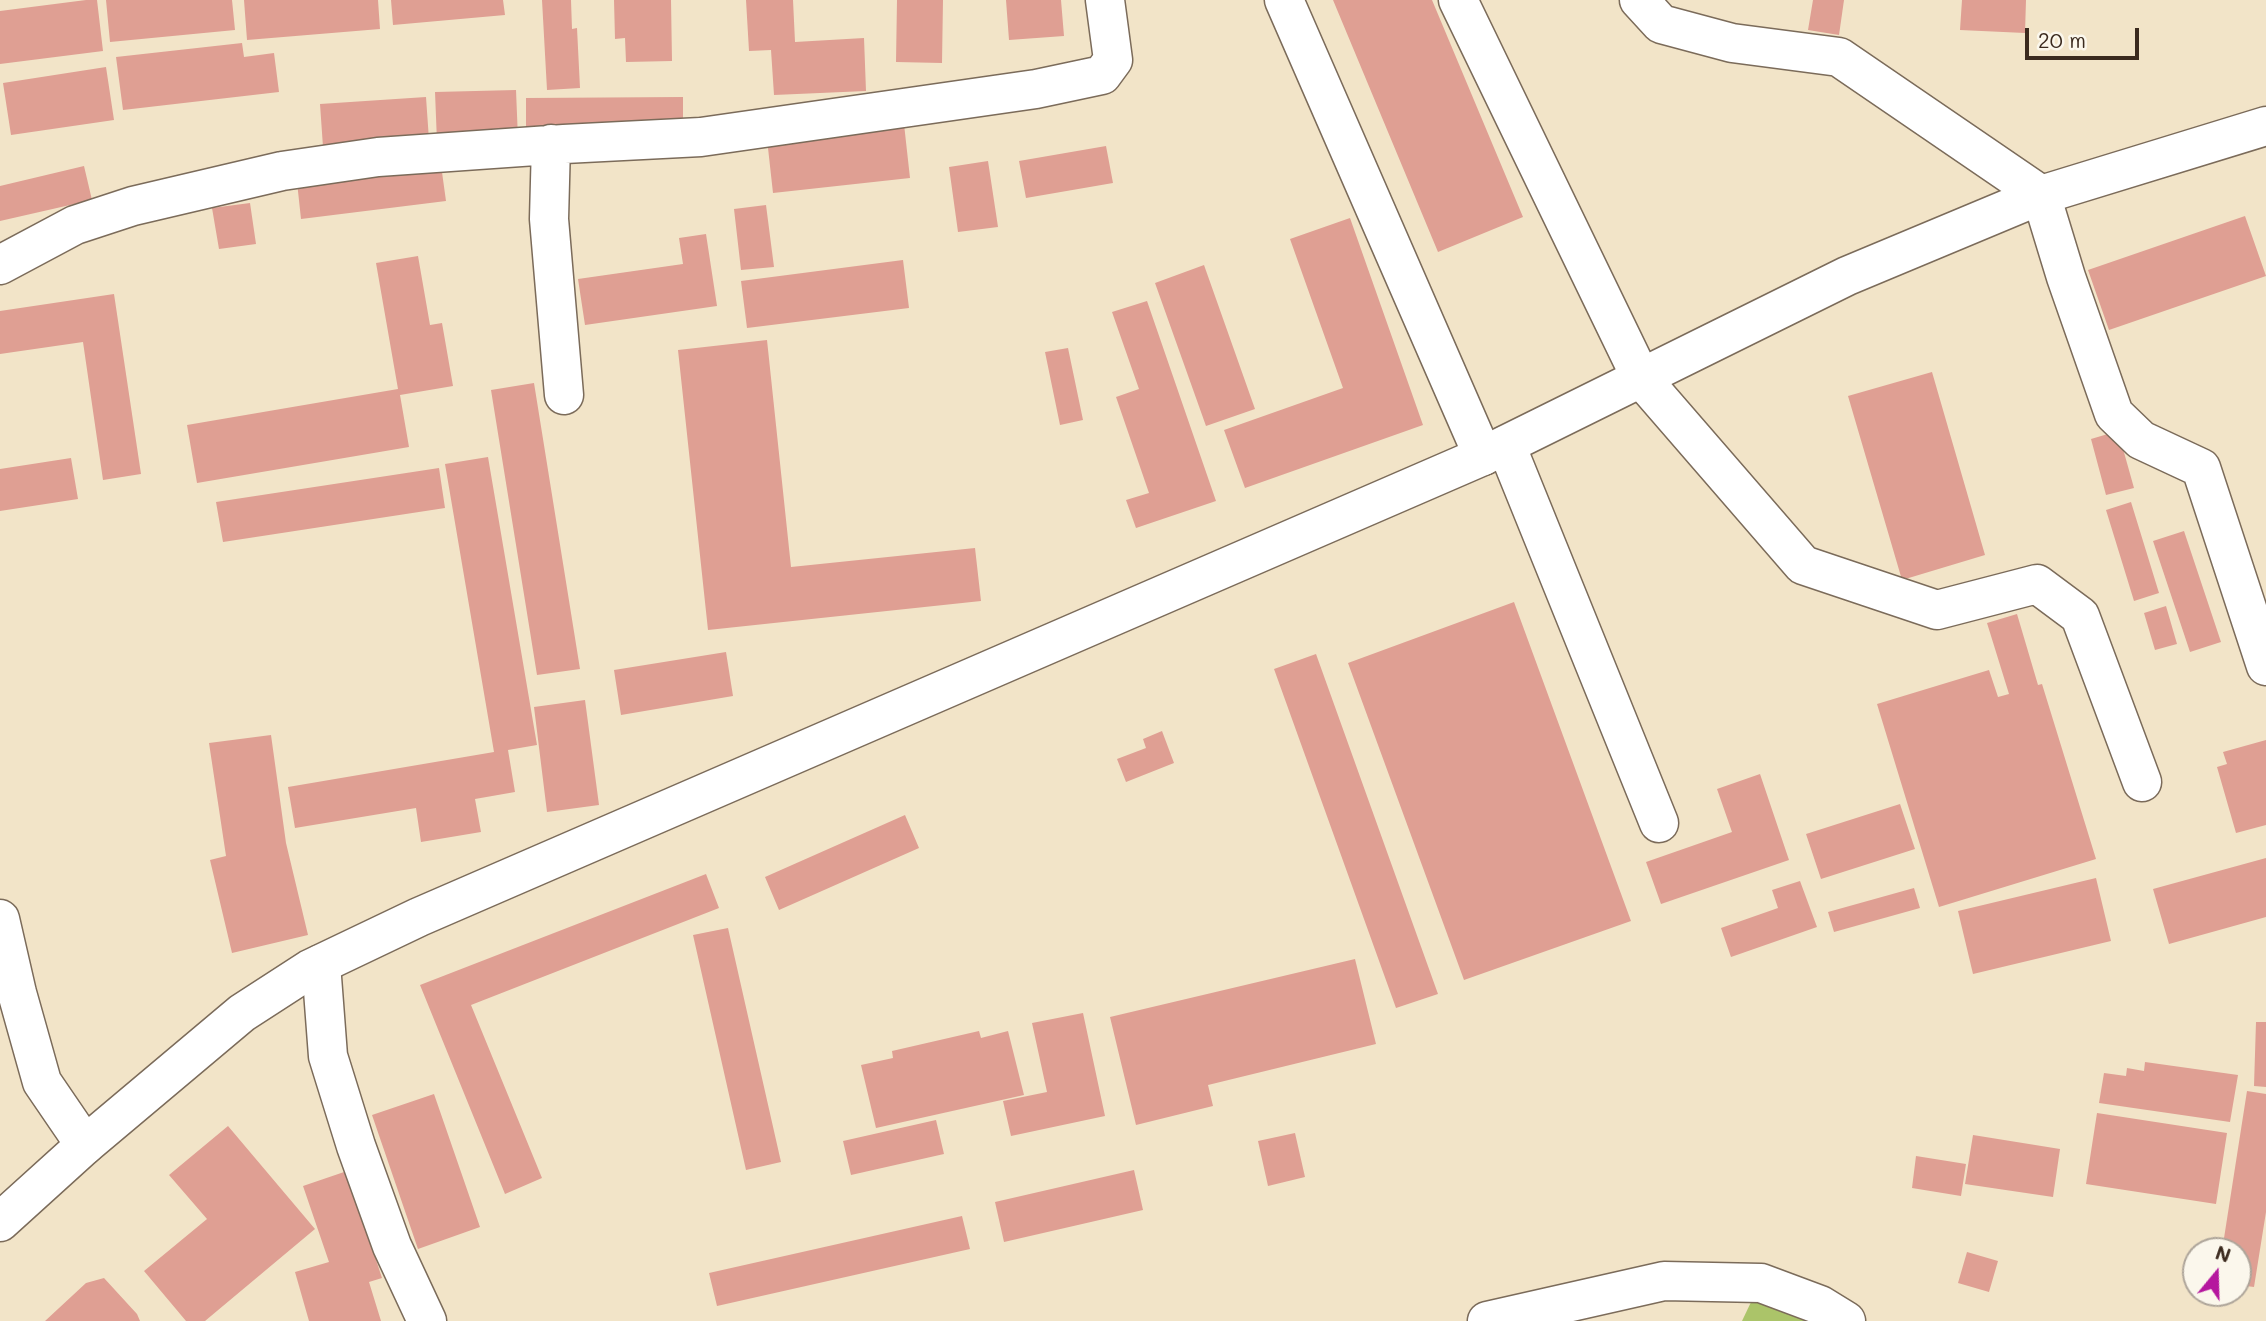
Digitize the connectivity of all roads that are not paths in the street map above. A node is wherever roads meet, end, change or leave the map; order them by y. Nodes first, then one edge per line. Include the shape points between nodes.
1 (1105, 0) edge
2 (1284, 0) edge
3 (1458, 0) edge
4 (1639, 0) edge
5 (2266, 126) edge
6 (551, 144) junction
7 (2041, 195) junction
8 (0, 265) edge
9 (1641, 378) junction
10 (564, 395) dead end
11 (1495, 450) junction
12 (2266, 666) edge
13 (2142, 782) dead end
14 (1659, 823) dead end
15 (0, 919) edge
16 (321, 964) junction
17 (85, 1145) junction
18 (0, 1222) edge
19 (427, 1321) edge
20 (1487, 1321) edge
21 (1846, 1321) edge

1 - 6 street via 1113,60 1102,75 1036,89 701,137
2 - 11 street
3 - 9 street
4 - 7 street via 1661,24 1732,43 1839,57
5 - 7 street
6 - 8 street via 378,157 282,171 75,225
6 - 10 street via 549,219
7 - 9 street via 1847,276
7 - 12 street via 2114,414 2141,440 2201,468
9 - 11 street
9 - 13 street via 1803,565 1937,610 2037,584 2080,616
11 - 14 street
11 - 16 street via 419,917
15 - 17 street via 42,1082
16 - 17 street via 242,1013
16 - 19 street via 328,1056 392,1246
17 - 18 street
20 - 21 street via 1664,1281 1762,1283

